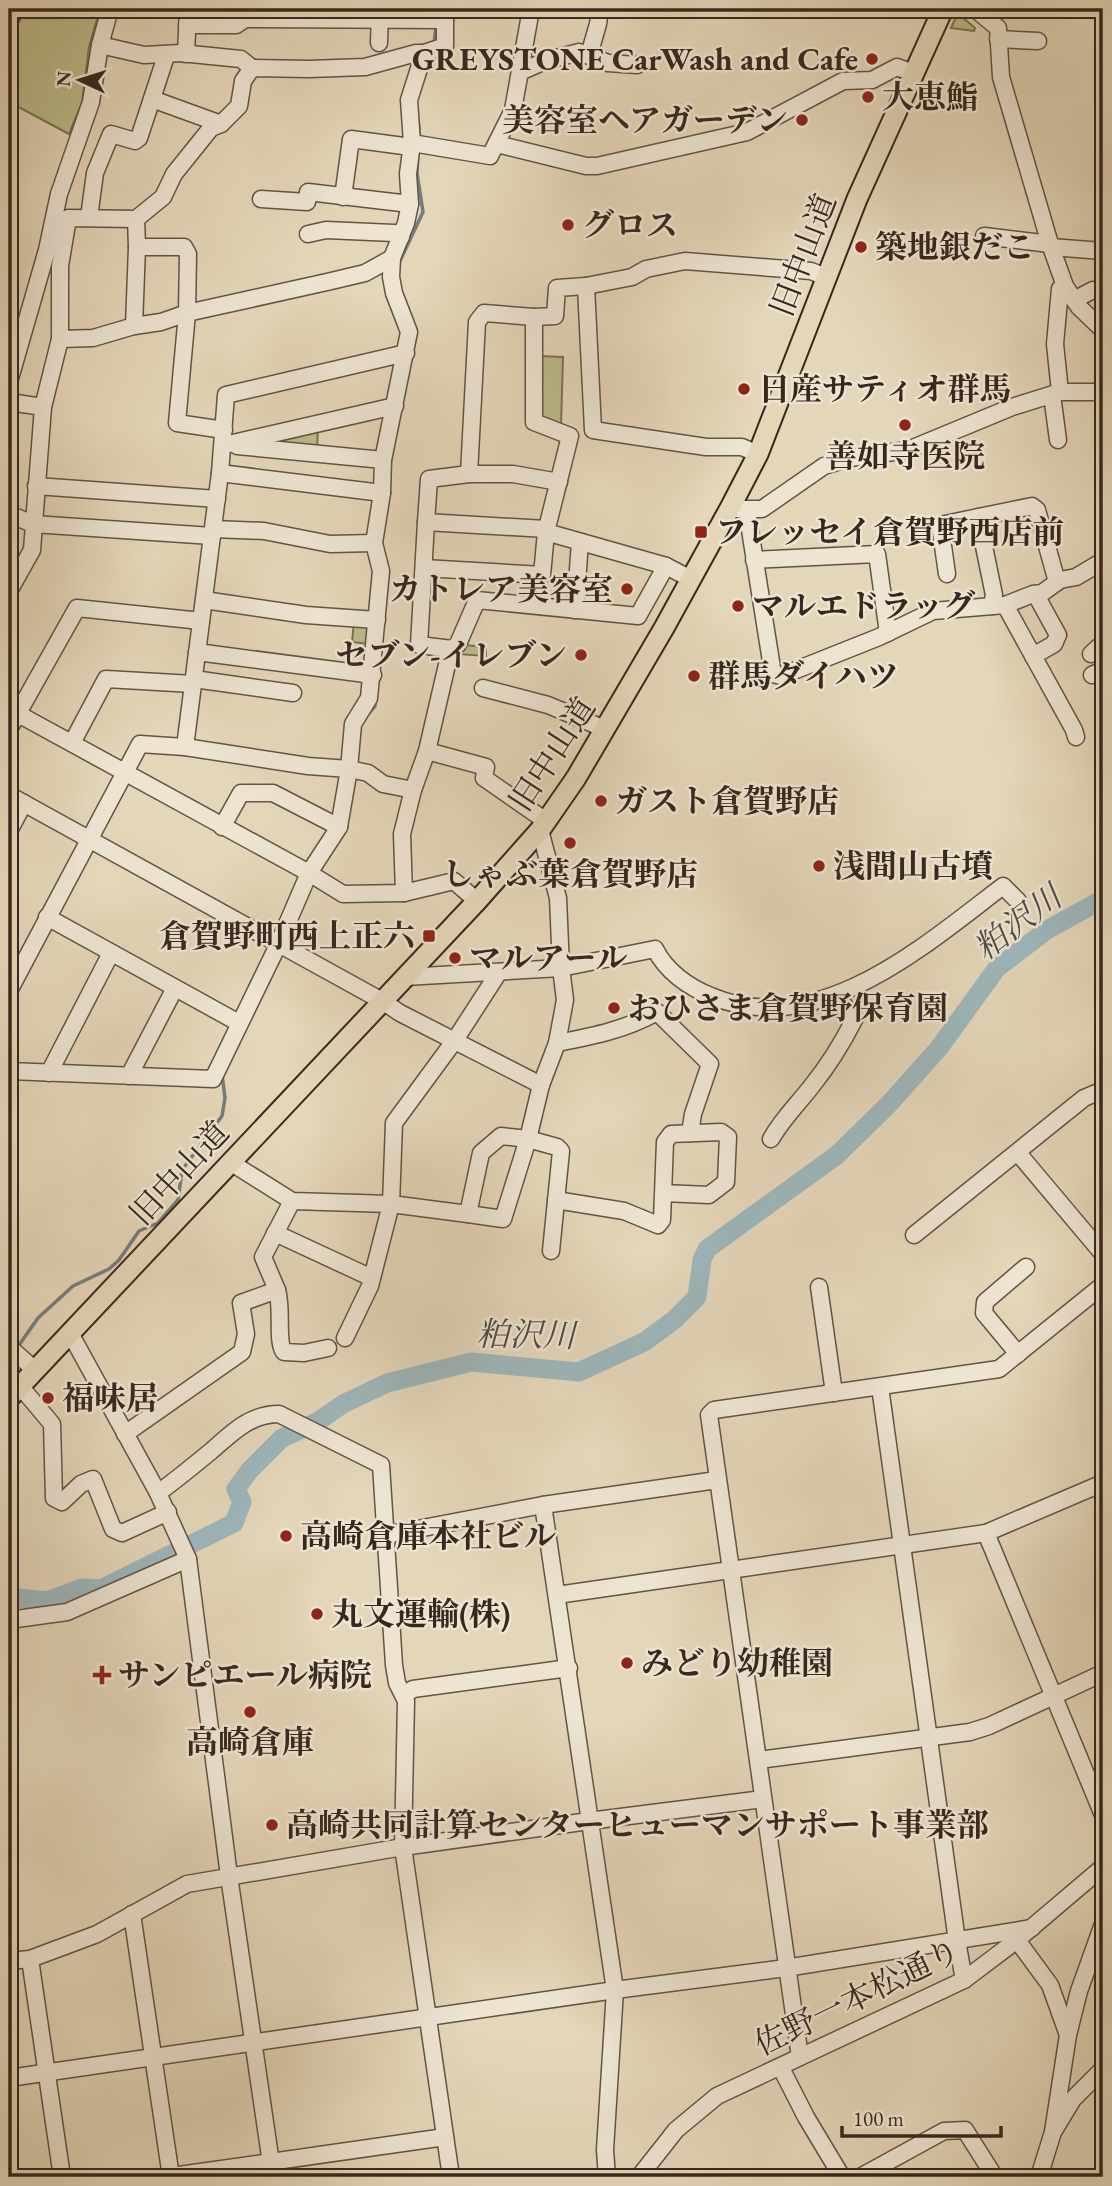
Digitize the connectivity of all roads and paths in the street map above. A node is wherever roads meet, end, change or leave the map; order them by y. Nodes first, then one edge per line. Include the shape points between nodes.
1 (16, 9) edge
2 (110, 9) edge
3 (531, 9) edge
4 (600, 9) edge
5 (943, 9) edge
6 (380, 14) edge
7 (440, 16) edge
8 (187, 17) edge
9 (9, 21) edge
10 (990, 21) edge
11 (1038, 41) dead end
12 (379, 43) dead end
13 (100, 45) junction
14 (432, 50) junction
15 (186, 54) junction
16 (589, 55) junction
17 (166, 56) junction
18 (638, 65) dead end
19 (252, 68) junction
20 (520, 72) junction
21 (913, 73) junction
22 (152, 99) junction
23 (220, 124) junction
24 (497, 144) junction
25 (412, 145) junction
26 (343, 197) junction
27 (261, 198) dead end
28 (410, 204) junction
29 (89, 217) junction
30 (136, 219) junction
31 (308, 234) dead end
32 (984, 236) dead end
33 (401, 237) junction
34 (1051, 245) junction
35 (137, 247) junction
36 (1103, 251) edge
37 (392, 258) junction
38 (826, 277) junction
39 (586, 286) junction
40 (1103, 292) edge
41 (1070, 293) junction
42 (187, 313) junction
43 (534, 317) junction
44 (134, 326) junction
45 (1103, 330) edge
46 (16, 333) edge
47 (60, 339) junction
48 (406, 354) junction
49 (9, 382) edge
50 (1103, 392) edge
51 (1056, 393) junction
52 (9, 402) edge
53 (396, 406) junction
54 (43, 407) junction
55 (593, 430) junction
56 (224, 437) junction
57 (1058, 440) dead end
58 (758, 454) junction
59 (383, 460) junction
60 (220, 473) junction
61 (469, 474) junction
62 (564, 480) junction
63 (36, 486) junction
64 (383, 493) junction
65 (217, 499) junction
66 (738, 510) junction
67 (9, 514) edge
68 (978, 517) junction
69 (426, 522) junction
70 (33, 524) junction
71 (546, 531) junction
72 (213, 533) junction
73 (580, 542) junction
74 (374, 543) junction
75 (754, 560) junction
76 (1103, 561) edge
77 (666, 566) junction
78 (424, 568) junction
79 (947, 574) dead end
80 (691, 579) junction
81 (1058, 582) junction
82 (9, 592) edge
83 (1036, 595) junction
84 (204, 600) junction
85 (998, 605) junction
86 (575, 610) junction
87 (377, 620) junction
88 (201, 621) junction
89 (888, 633) junction
90 (1103, 643) edge
91 (452, 649) junction
92 (197, 652) junction
93 (1091, 654) dead end
94 (1033, 656) junction
95 (373, 675) junction
96 (194, 681) junction
97 (483, 688) dead end
98 (293, 693) dead end
99 (13, 711) edge
100 (9, 729) edge
101 (605, 729) junction
102 (1076, 737) dead end
103 (72, 743) junction
104 (185, 747) junction
105 (427, 751) junction
106 (349, 769) junction
107 (124, 772) junction
108 (413, 790) junction
109 (9, 795) edge
110 (24, 803) junction
111 (543, 825) junction
112 (222, 827) junction
113 (339, 827) junction
114 (9, 831) edge
115 (89, 840) junction
116 (309, 873) junction
117 (404, 893) junction
118 (477, 901) junction
119 (1018, 901) dead end
120 (47, 917) junction
121 (278, 945) junction
122 (111, 953) junction
123 (561, 968) junction
124 (499, 972) junction
125 (405, 977) junction
126 (175, 988) junction
127 (9, 991) edge
128 (835, 996) junction
129 (384, 1002) junction
130 (239, 1023) junction
131 (455, 1040) junction
132 (557, 1043) junction
133 (9, 1071) edge
134 (49, 1073) junction
135 (129, 1076) junction
136 (541, 1085) junction
137 (1103, 1090) edge
138 (690, 1133) junction
139 (528, 1139) junction
140 (771, 1139) dead end
141 (1018, 1153) junction
142 (230, 1162) junction
143 (663, 1193) junction
144 (556, 1200) junction
145 (292, 1201) junction
146 (391, 1204) junction
147 (468, 1214) junction
148 (275, 1233) junction
149 (914, 1235) dead end
150 (551, 1251) dead end
151 (1103, 1254) edge
152 (1027, 1267) dead end
153 (372, 1278) junction
154 (1103, 1285) edge
155 (818, 1287) dead end
156 (277, 1290) junction
157 (70, 1333) junction
158 (345, 1338) dead end
159 (328, 1348) dead end
160 (14, 1352) edge
161 (1018, 1354) junction
162 (35, 1370) junction
163 (880, 1387) junction
164 (14, 1392) edge
165 (834, 1393) junction
166 (125, 1434) junction
167 (717, 1480) junction
168 (1103, 1483) edge
169 (158, 1493) junction
170 (543, 1505) junction
171 (167, 1512) junction
172 (986, 1533) junction
173 (386, 1535) junction
174 (901, 1545) junction
175 (184, 1550) junction
176 (730, 1570) junction
177 (557, 1595) junction
178 (9, 1620) edge
179 (569, 1668) junction
180 (1103, 1673) edge
181 (404, 1695) junction
182 (1053, 1695) junction
183 (930, 1737) junction
184 (759, 1760) junction
185 (763, 1799) junction
186 (1103, 1815) edge
187 (589, 1821) junction
188 (403, 1847) junction
189 (1103, 1867) edge
190 (229, 1876) junction
191 (132, 1914) junction
192 (1103, 1924) edge
193 (1032, 1928) junction
194 (1017, 1940) junction
195 (957, 1941) junction
196 (30, 1959) junction
197 (9, 1961) edge
198 (786, 1968) junction
199 (964, 1980) junction
200 (615, 1990) junction
201 (427, 2018) junction
202 (1068, 2035) junction
203 (254, 2042) junction
204 (800, 2057) junction
205 (152, 2058) junction
206 (781, 2068) junction
207 (1103, 2069) edge
208 (48, 2073) junction
209 (9, 2078) edge
210 (1053, 2132) junction
211 (445, 2137) junction
212 (272, 2169) edge
213 (62, 2177) edge
214 (169, 2177) edge
215 (451, 2177) edge
216 (607, 2177) edge
217 (639, 2177) edge
218 (842, 2177) edge
219 (860, 2177) edge
220 (988, 2177) edge
221 (1039, 2177) edge

1 - 9 street
2 - 13 street
3 - 20 street
4 - 16 street
5 - 21 main road, 旧中山道
6 - 7 street
6 - 8 street via 246,19 236,25
6 - 12 street
7 - 14 street
8 - 15 street
10 - 11 street
10 - 34 street via 1009,108
13 - 17 street
13 - 46 street via 91,102
14 - 19 street via 365,67
14 - 25 street via 409,100
15 - 17 street
15 - 19 street via 241,59
16 - 18 street via 608,63
16 - 20 street via 579,52
17 - 22 street
19 - 23 street via 243,81 239,106
20 - 24 street via 513,110
21 - 24 street via 897,67 872,80 843,81 747,132 597,166
21 - 38 main road, 旧中山道
22 - 23 street
22 - 29 street via 139,138 135,141 111,134 95,173
23 - 30 street via 211,128 174,174 163,197
24 - 25 street via 490,156
25 - 26 street via 351,139
25 - 28 street
26 - 27 street via 308,192 307,202
26 - 28 street
28 - 33 street
29 - 30 street
29 - 47 street via 68,218 60,266
30 - 35 street
31 - 33 street via 326,230
32 - 34 street
33 - 37 street
34 - 36 street
34 - 41 street
35 - 42 street via 184,247 188,254
35 - 44 street
37 - 42 street via 365,272
37 - 48 street via 394,293 409,332
38 - 39 street via 811,271 685,261
38 - 58 main road, 旧中山道
39 - 43 street via 557,288 555,316
39 - 55 street
40 - 41 street
41 - 45 street
41 - 51 street via 1060,289
42 - 44 street
42 - 56 street via 177,423
43 - 61 street via 484,313 477,322
43 - 62 street via 534,422 570,436
44 - 47 street via 93,338
46 - 49 street
47 - 54 street
48 - 53 street
48 - 56 street via 226,395
50 - 51 street
51 - 57 street
51 - 66 street via 908,450 824,466 762,509
52 - 54 street
53 - 56 street
53 - 59 street
54 - 63 street
55 - 58 street via 706,447 742,447
55 - 62 street via 578,433
56 - 59 street
56 - 60 street
58 - 66 main road, 旧中山道
59 - 64 street
60 - 64 street
60 - 65 street
61 - 62 street
61 - 69 street via 429,479
62 - 71 street
63 - 65 street
63 - 70 street
64 - 74 street
65 - 72 street
66 - 75 street
66 - 80 main road, 旧中山道
67 - 70 street
68 - 79 street via 940,526
68 - 81 street via 1032,506 1037,510
68 - 85 street
69 - 71 street
69 - 78 street
70 - 72 street
70 - 82 street via 32,550
71 - 73 street
71 - 78 street via 542,575
72 - 74 street via 264,531 330,544
72 - 84 street
73 - 77 street
73 - 86 street
74 - 87 street via 381,571
75 - 89 street via 877,554
75 - 89 street via 773,674 805,668
76 - 81 street
77 - 80 street
77 - 86 street via 638,616
78 - 91 street via 419,645
80 - 101 main road, 旧中山道
81 - 83 street
83 - 85 street
83 - 94 street via 1058,635 1054,644
84 - 87 street
84 - 88 street
85 - 89 street via 933,611
85 - 94 street
86 - 91 street via 477,600
87 - 95 street
88 - 92 street
88 - 99 street via 76,608
90 - 93 street
91 - 105 street
92 - 95 street
92 - 96 street
94 - 102 street
95 - 106 street via 369,698 353,724
96 - 98 street
96 - 103 street via 106,679
96 - 104 street
97 - 101 street via 548,705
99 - 100 street
99 - 103 street
101 - 111 main road, 旧中山道
103 - 107 street
104 - 106 street
104 - 107 street via 140,744
105 - 108 street
105 - 111 street via 486,767 484,778
106 - 108 street via 368,773 383,784
106 - 113 street
107 - 112 street
107 - 115 street
108 - 117 street via 402,834
109 - 110 street
110 - 114 street
110 - 115 street
111 - 118 main road, 旧中山道
111 - 123 street via 558,898
112 - 113 street via 241,793 273,793
112 - 116 street
113 - 116 street
115 - 120 street
115 - 121 street
116 - 117 street via 343,894
116 - 121 street
117 - 118 street via 454,881
118 - 125 main road, 旧中山道
119 - 128 street via 1003,886 887,971
120 - 122 street
120 - 127 street
121 - 129 street
121 - 130 street
122 - 126 street
122 - 134 street
123 - 124 street
123 - 128 street via 655,948 678,977 727,1003 772,1009
123 - 132 street via 565,1000
124 - 125 street
124 - 131 street
125 - 129 main road, 旧中山道
126 - 130 street
126 - 135 street
128 - 140 street via 855,1018 810,1089
129 - 131 street
129 - 142 main road, 旧中山道
130 - 135 street via 213,1079
131 - 136 street
131 - 146 street via 394,1123
132 - 136 street
132 - 138 street via 602,1035 657,1012 710,1064
133 - 134 street
134 - 135 street
136 - 139 street
137 - 141 street via 1084,1098
138 - 143 street via 671,1134 665,1142
138 - 143 street via 721,1132 728,1137 726,1182 709,1195
139 - 144 street via 561,1151
139 - 147 street via 501,1136 481,1153
139 - 147 street via 503,1219
141 - 149 street
141 - 151 street
142 - 145 street
142 - 157 main road, 旧中山道
143 - 144 street via 658,1225 624,1211
144 - 150 street
145 - 146 street
145 - 148 street
146 - 147 street
146 - 153 street
148 - 153 street
148 - 156 street via 263,1257
152 - 161 street via 985,1302 985,1313
153 - 158 street
154 - 161 street
155 - 165 street
156 - 159 street via 281,1303 279,1345 284,1353
156 - 166 street via 241,1303 246,1334 242,1352
157 - 162 main road, 旧中山道
157 - 166 street
160 - 162 street
161 - 163 street via 999,1368
162 - 164 main road, 旧中山道
163 - 165 street
163 - 174 street
164 - 171 street via 52,1424 54,1498 62,1502 93,1479 113,1529 122,1533
165 - 167 street via 714,1410 709,1415
166 - 169 street
167 - 170 street
167 - 176 street
168 - 172 street
169 - 171 street
169 - 173 street via 236,1428 279,1414 381,1465
170 - 173 street
170 - 177 street
171 - 175 street
172 - 174 street
172 - 182 street
173 - 181 street via 394,1665
174 - 176 street
174 - 183 street
175 - 178 street via 67,1612
175 - 190 street
176 - 177 street
176 - 184 street
177 - 179 street
179 - 181 street via 412,1689
179 - 187 street
180 - 182 street
181 - 188 street
182 - 183 street via 989,1726
182 - 186 street
183 - 184 street
183 - 195 street
184 - 185 street
185 - 187 street
185 - 198 street
187 - 188 street
187 - 200 street
188 - 190 street
188 - 201 street
189 - 193 street, 佐野一本松通り
190 - 191 street via 187,1884
190 - 203 street
191 - 196 street via 97,1934
191 - 205 street
192 - 202 street
193 - 194 street, 佐野一本松通り
193 - 195 street
194 - 199 street, 佐野一本松通り
194 - 202 street via 1050,1985
195 - 198 street
195 - 199 street
196 - 197 street
196 - 208 street
198 - 200 street
198 - 204 street
199 - 204 street, 佐野一本松通り
200 - 201 street
200 - 216 street
201 - 203 street
201 - 211 street
202 - 210 street
203 - 205 street
203 - 212 street
204 - 206 street, 佐野一本松通り
205 - 208 street
205 - 214 street
206 - 217 street, 佐野一本松通り via 717,2096 676,2130
206 - 218 street
207 - 210 street via 1073,2099
208 - 209 street
208 - 213 street
210 - 221 street
211 - 212 street
211 - 215 street
212 - 214 street
219 - 220 street via 944,2131 965,2130 991,2171

